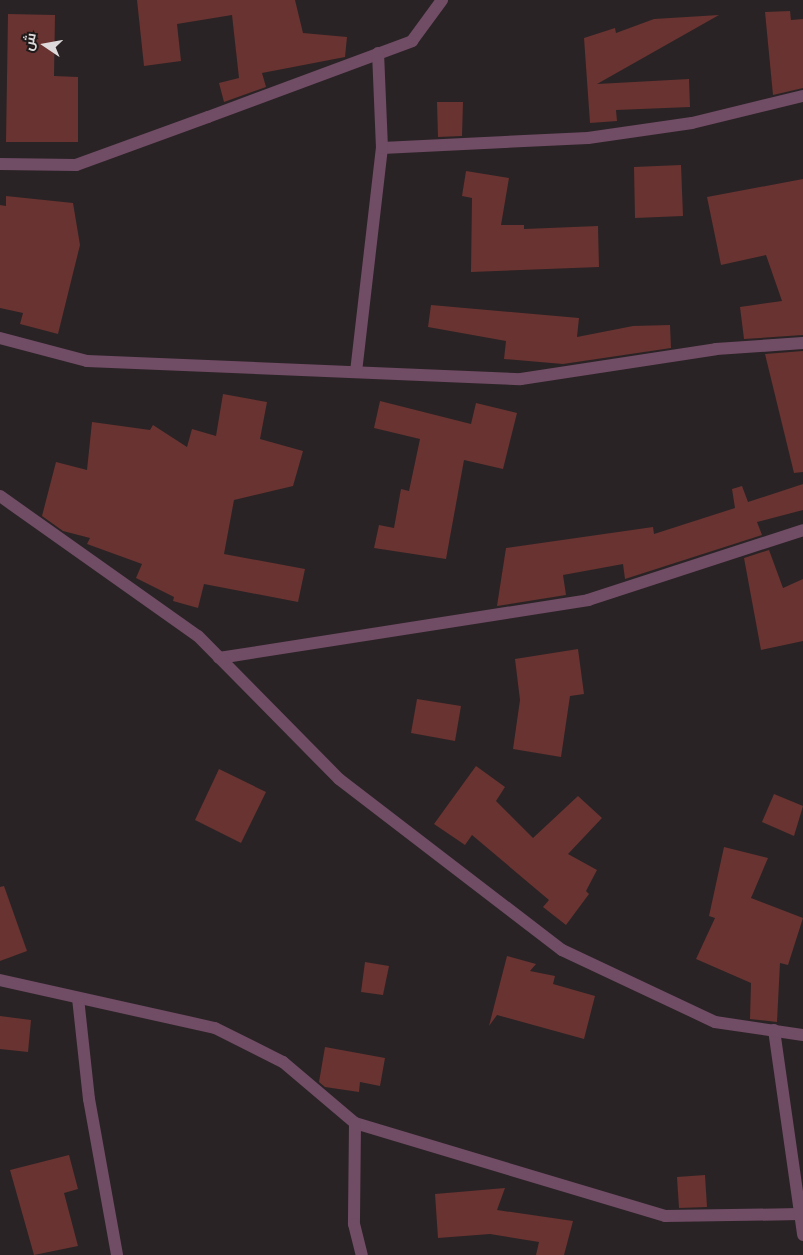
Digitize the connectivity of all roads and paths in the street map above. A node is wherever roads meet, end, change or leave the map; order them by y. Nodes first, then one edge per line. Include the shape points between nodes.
1 (442, 0) edge
2 (378, 53) junction
3 (803, 96) edge
4 (382, 148) junction
5 (0, 164) edge
6 (0, 338) edge
7 (803, 343) edge
8 (356, 372) junction
9 (0, 496) edge
10 (803, 530) edge
11 (220, 658) junction
12 (0, 980) edge
13 (78, 998) junction
14 (774, 1030) junction
15 (803, 1034) edge
16 (355, 1123) junction
17 (800, 1214) junction
18 (803, 1235) edge
19 (117, 1255) edge
20 (362, 1255) edge

1 - 2 street via 412,41
2 - 4 street
2 - 5 street via 76,165
3 - 4 street via 692,123 588,138
4 - 8 street
6 - 8 street via 87,361
7 - 8 street via 716,349 521,379
9 - 11 street via 198,636
10 - 11 street via 588,600
11 - 14 street via 339,779 562,950 715,1022
12 - 13 street
13 - 16 street via 216,1028 284,1062
13 - 19 street via 89,1099
14 - 15 street
14 - 17 street
16 - 17 street via 665,1216
16 - 20 street via 354,1224
17 - 18 street

